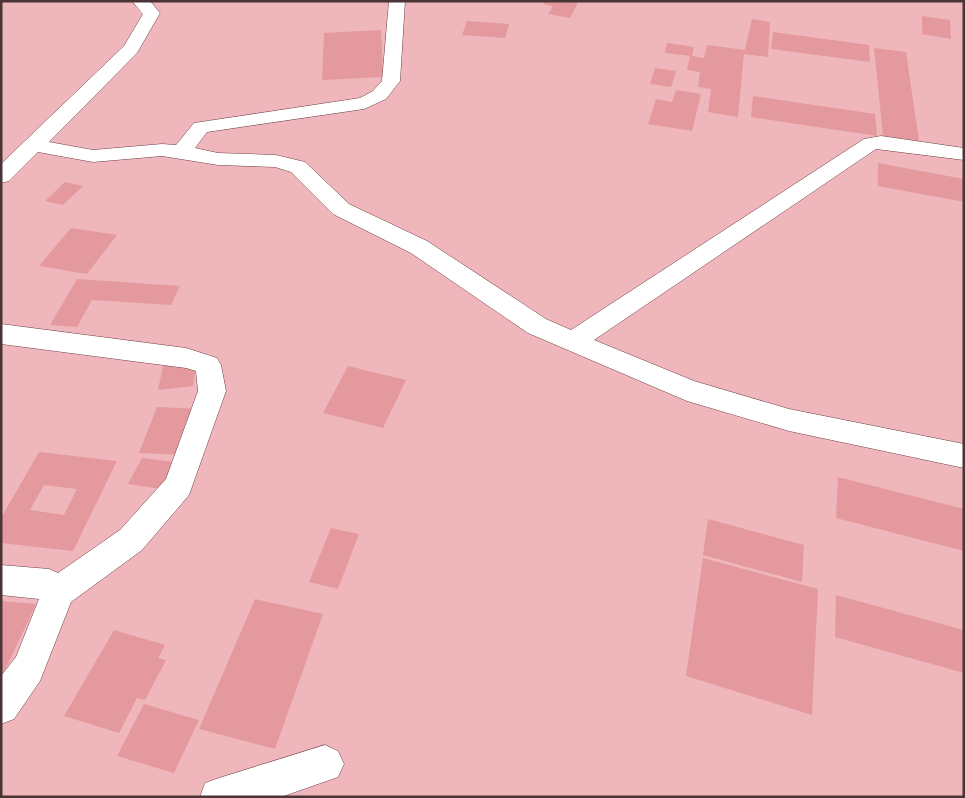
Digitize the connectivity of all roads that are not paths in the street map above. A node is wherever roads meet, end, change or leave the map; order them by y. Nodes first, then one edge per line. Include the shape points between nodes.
1 (140, 1) edge
2 (397, 1) edge
3 (34, 145) junction
4 (181, 152) junction
5 (964, 154) edge
6 (1, 176) edge
7 (1, 334) edge
8 (573, 341) junction
9 (964, 456) edge
10 (1, 580) edge
11 (59, 591) junction
12 (1, 706) edge
13 (325, 764) dead end
14 (219, 797) edge

1 - 3 street via 152,13 132,49
2 - 4 street via 391,81 376,98 364,103 201,127
3 - 4 street via 93,156 162,150
3 - 6 street
4 - 8 street via 218,159 276,161 298,167 341,209 419,247 537,326
5 - 8 street via 871,143
7 - 11 street via 186,358 208,364 212,391 178,486 131,540
8 - 9 street via 687,390 789,420
10 - 11 street via 49,585
11 - 12 street via 28,669
13 - 14 street

